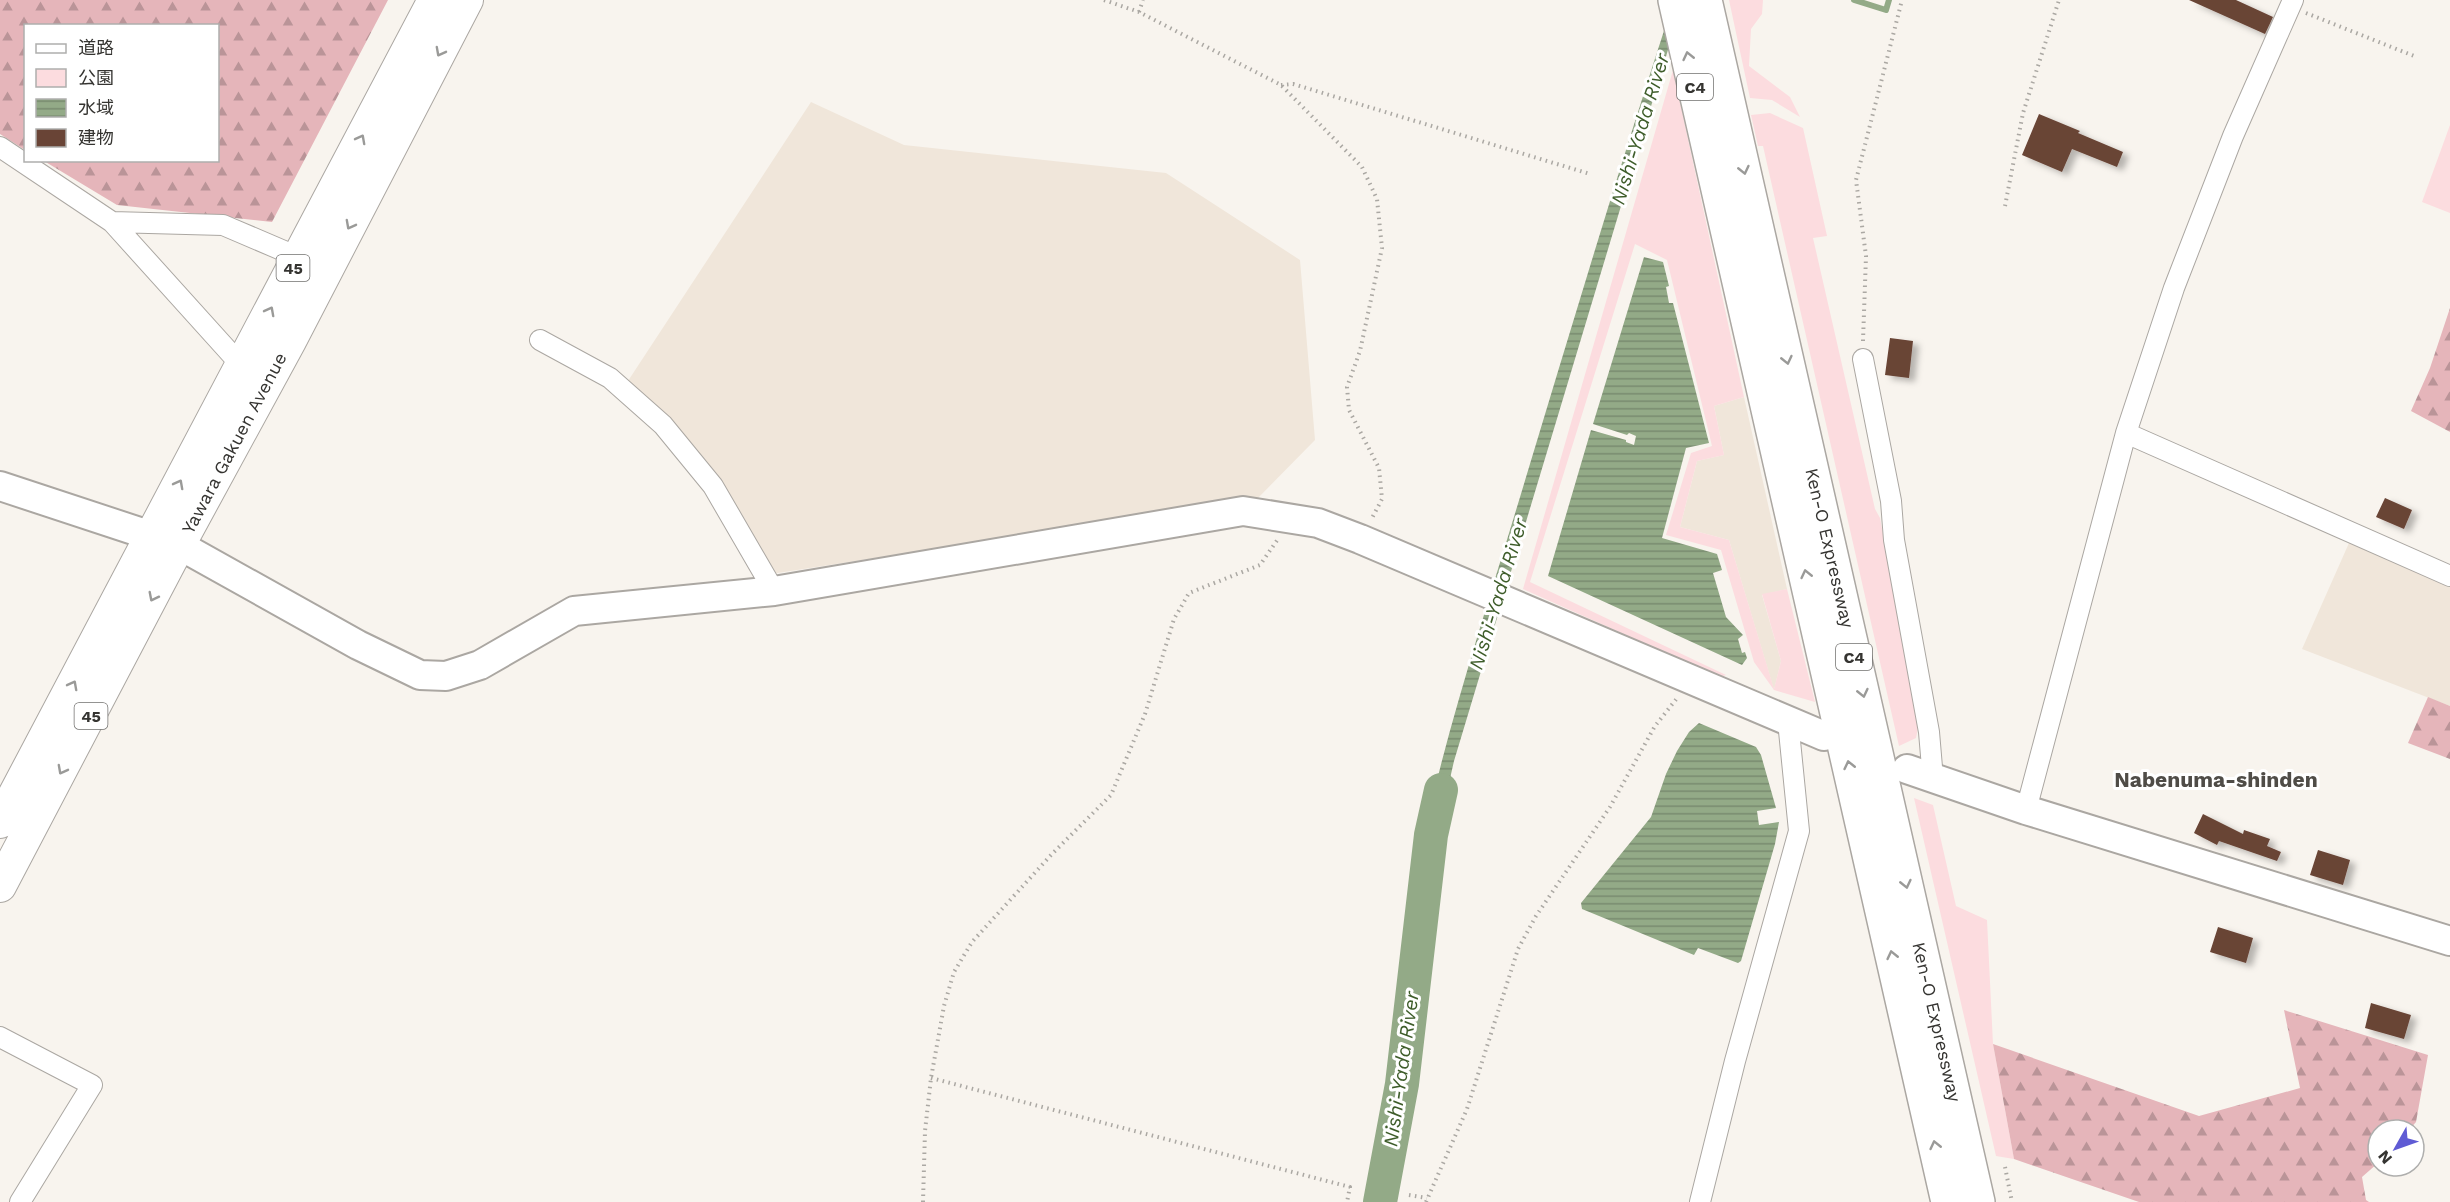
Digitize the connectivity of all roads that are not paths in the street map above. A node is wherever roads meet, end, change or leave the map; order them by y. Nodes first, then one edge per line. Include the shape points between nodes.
1 (434, 0) edge
2 (467, 0) edge
3 (1675, 0) edge
4 (1705, 0) edge
5 (2292, 3) edge
6 (0, 147) edge
7 (112, 222) junction
8 (298, 257) junction
9 (540, 340) dead end
10 (1863, 359) road end
11 (241, 365) junction
12 (2126, 433) junction
13 (0, 486) edge
14 (165, 540) junction
15 (2450, 576) edge
16 (774, 591) junction
17 (1788, 721) junction
18 (1824, 736) dead end
19 (1907, 769) dead end
20 (1933, 779) junction
21 (2026, 810) junction
22 (0, 822) edge
23 (0, 886) edge
24 (2450, 941) edge
25 (0, 1037) edge
26 (20, 1202) edge
27 (1700, 1202) edge
28 (1948, 1202) edge
29 (1978, 1202) edge

8 -> 1 main road, Yawara Gakuen Avenue / 45
2 -> 14 main road, Yawara Gakuen Avenue / 45 via 290,340
28 -> 3 highway, Ken-O Expressway / C4
4 -> 29 highway, Ken-O Expressway / C4
5 - 12 street via 2233,136 2174,288
6 - 7 street
7 - 8 street via 223,225
7 - 11 street
11 -> 8 main road, Yawara Gakuen Avenue / 45
9 - 16 street via 610,378 663,425 712,486
10 - 20 street via 1891,501 1894,540 1929,732
14 -> 11 main road, Yawara Gakuen Avenue / 45
12 - 15 street
12 - 21 street
13 - 14 street
14 - 16 street via 420,675 446,676 480,665 574,611
22 -> 14 main road, Yawara Gakuen Avenue / 45
14 -> 23 main road, Yawara Gakuen Avenue / 45
16 - 17 street via 1243,511 1318,524 1360,539
17 - 18 street
17 - 27 street via 1799,831
19 - 20 street
20 - 21 street
21 - 24 street
25 - 26 street via 92,1085

